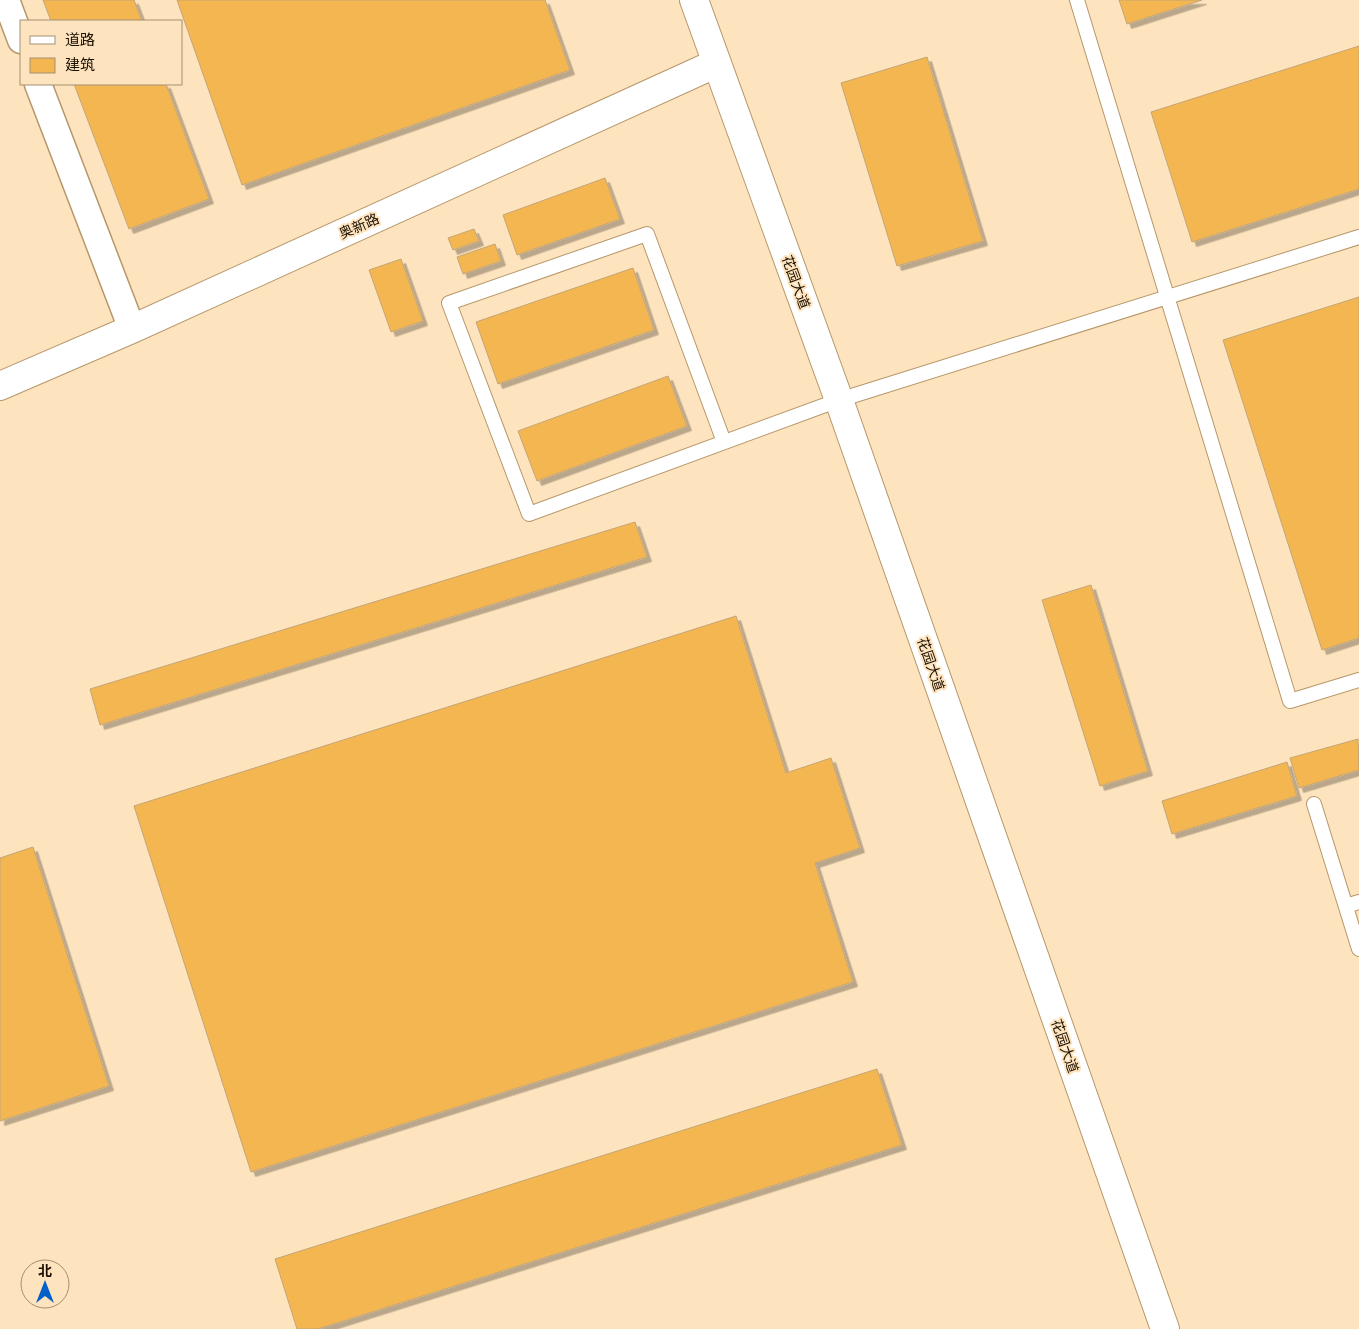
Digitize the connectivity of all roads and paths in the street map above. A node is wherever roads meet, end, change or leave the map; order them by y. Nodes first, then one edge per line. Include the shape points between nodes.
1 (6, 0) edge
2 (694, 0) edge
3 (1077, 0) edge
4 (20, 37) edge
5 (717, 63) junction
6 (38, 85) edge
7 (1359, 237) edge
8 (1168, 297) junction
9 (132, 329) junction
10 (0, 386) edge
11 (839, 400) junction
12 (724, 442) junction
13 (1359, 680) edge
14 (1314, 804) dead end
15 (1352, 904) edge
16 (1359, 949) edge
17 (1165, 1329) edge

1 - 4 street
2 - 5 street, 花园大道
3 - 8 lane
5 - 9 street, 奥新路
5 - 11 street, 花园大道
6 - 9 street
7 - 8 lane
8 - 11 lane
8 - 13 lane via 1290,701
9 - 10 street, 奥新路
11 - 12 lane
11 - 17 street, 花园大道
12 - 12 lane via 648,234 449,303 529,514
14 - 15 lane
15 - 16 lane

